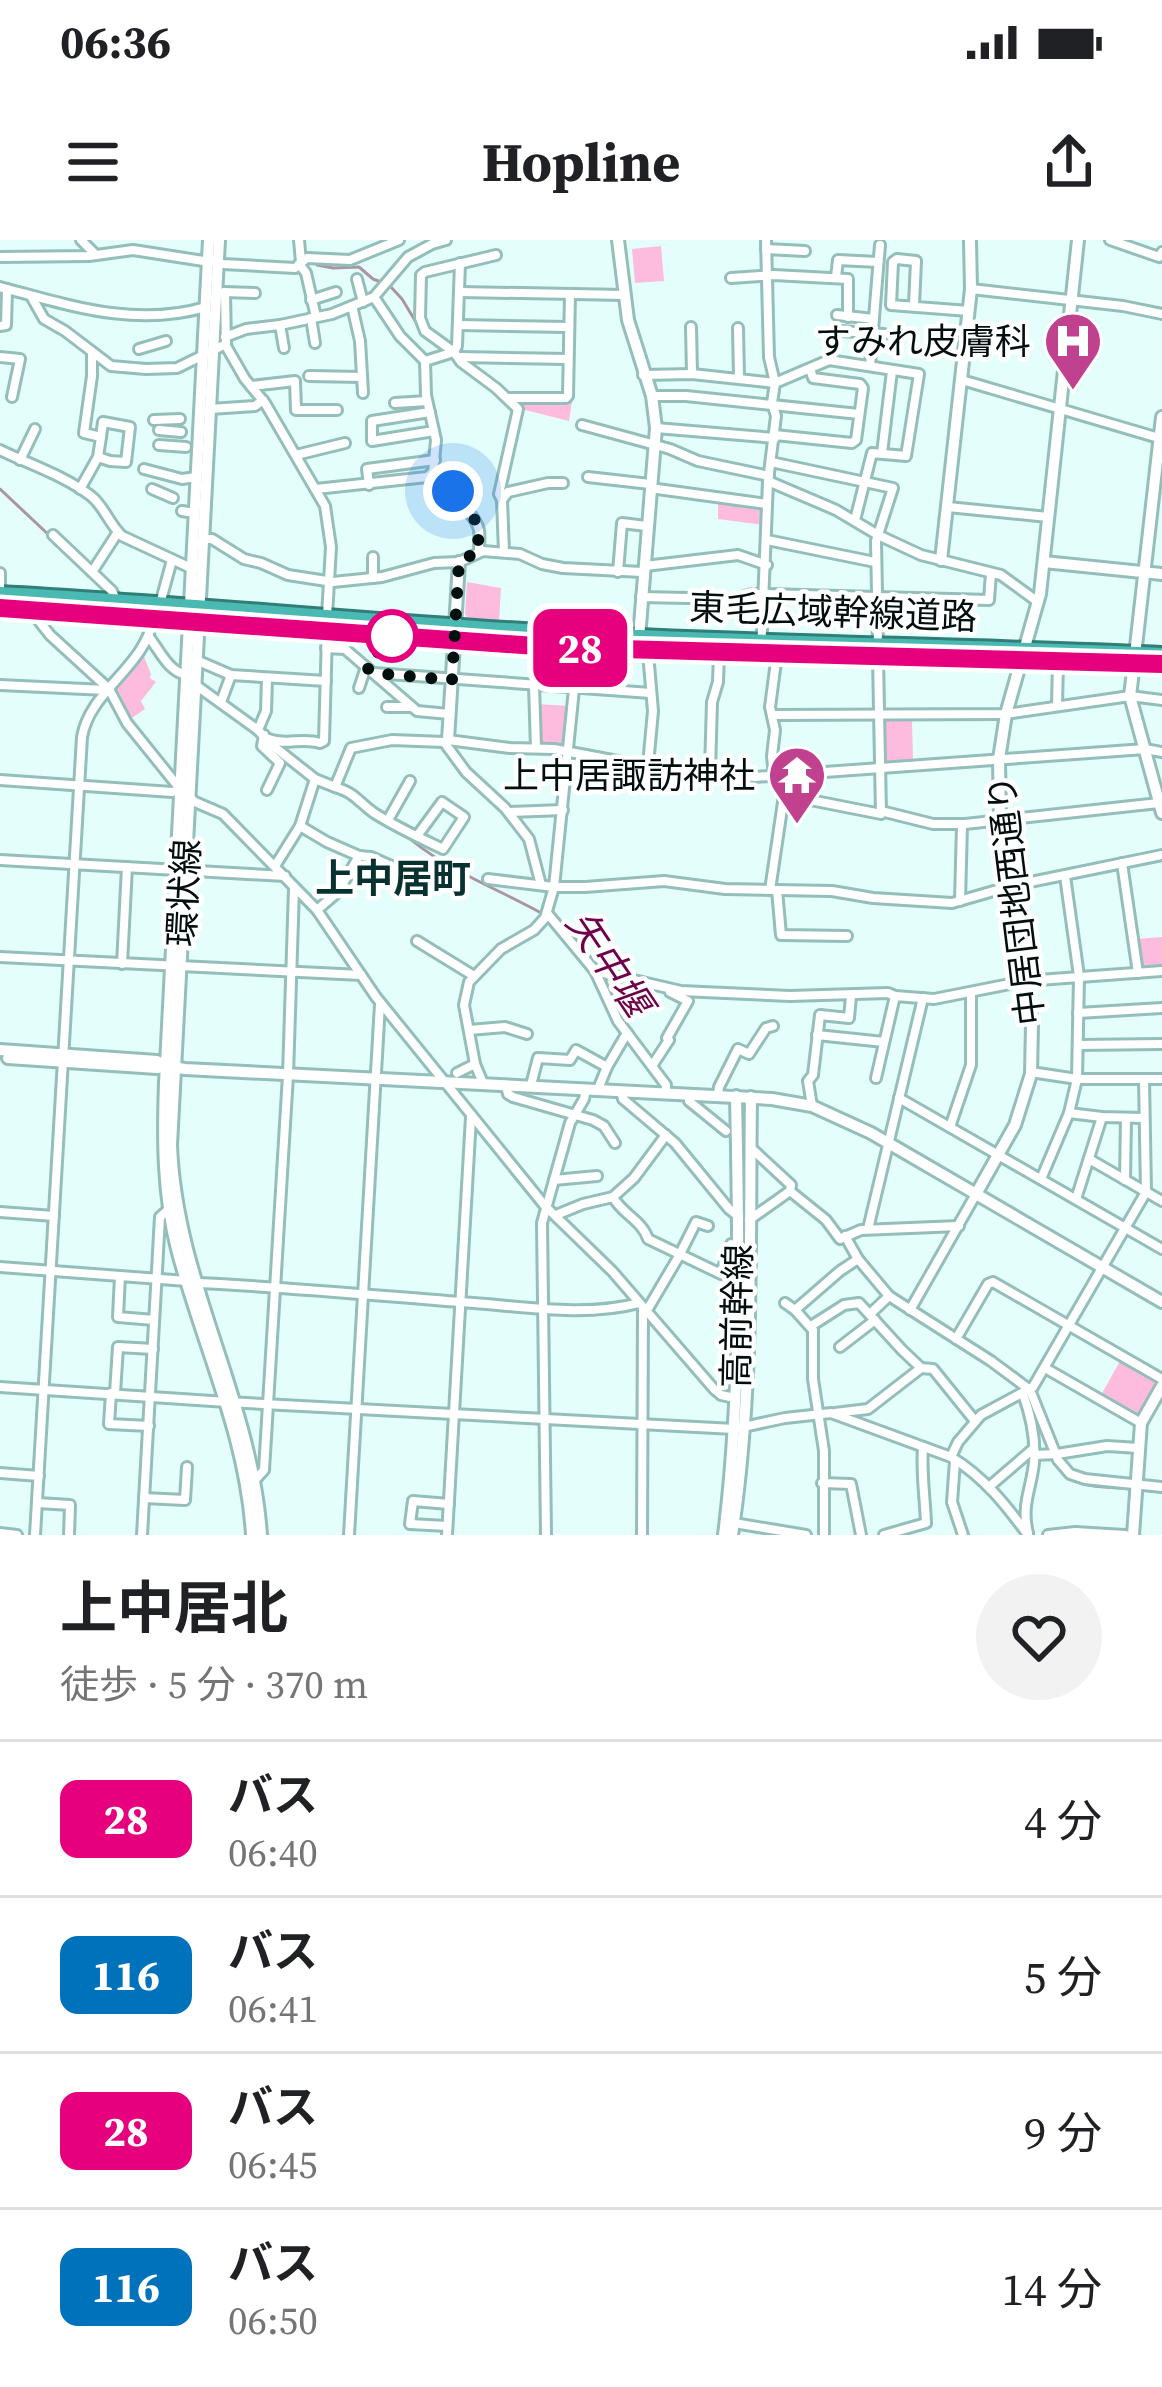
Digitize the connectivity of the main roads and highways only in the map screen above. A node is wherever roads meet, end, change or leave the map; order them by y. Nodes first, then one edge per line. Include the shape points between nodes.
1 (0, 594) edge
2 (0, 608) edge
3 (154, 620) junction
4 (643, 645) junction
5 (767, 650) junction
6 (1023, 657) junction
7 (1134, 659) junction
8 (1162, 660) edge

1 - 3 highway, 東毛広域幹線道路 via 117,602
2 - 3 highway, 東毛広域幹線道路
3 - 4 highway, 東毛広域幹線道路 via 194,615 326,632
4 - 5 highway, 東毛広域幹線道路
4 - 5 highway, 東毛広域幹線道路
5 - 6 highway, 東毛広域幹線道路
6 - 7 highway, 東毛広域幹線道路
6 - 7 highway, 東毛広域幹線道路
7 - 8 highway, 東毛広域幹線道路

